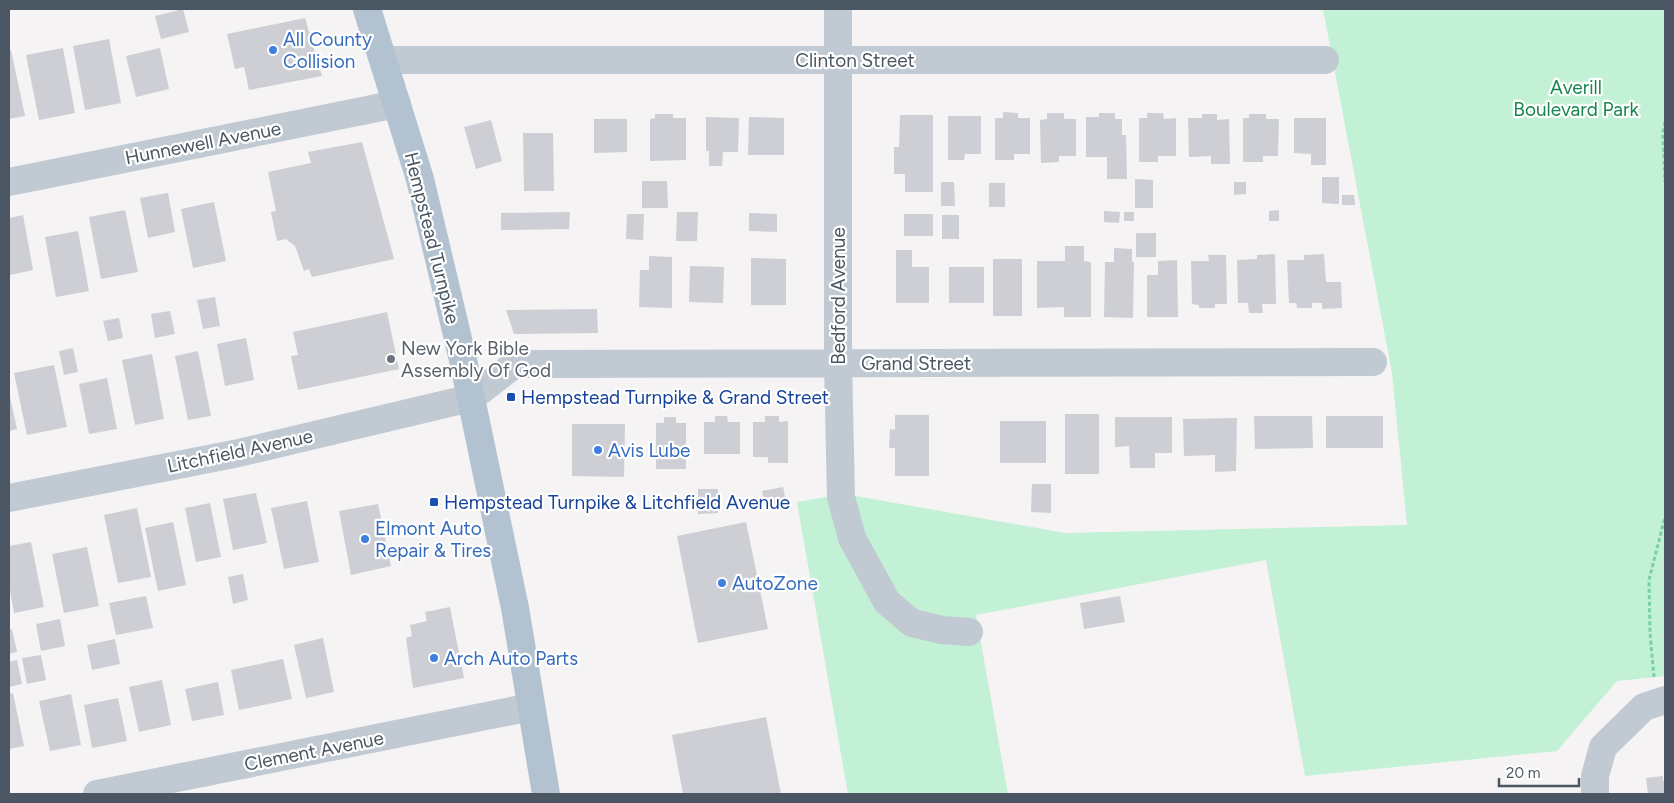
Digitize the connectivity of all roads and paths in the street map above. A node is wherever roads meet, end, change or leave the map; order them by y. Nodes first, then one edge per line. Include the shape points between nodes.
1 (367, 9) edge
2 (838, 9) edge
3 (384, 60) junction
4 (838, 60) junction
5 (1325, 60) dead end
6 (397, 104) junction
7 (1665, 122) edge
8 (9, 182) edge
9 (1665, 182) edge
10 (1373, 362) dead end
11 (838, 363) junction
12 (471, 398) junction
13 (9, 498) edge
14 (1665, 517) edge
15 (969, 632) dead end
16 (1655, 703) edge
17 (531, 707) junction
18 (97, 794) edge
19 (546, 794) edge
20 (1595, 794) edge

1 - 3 main road, Hempstead Turnpike
2 - 4 street, Bedford Avenue
3 - 4 street, Clinton Street
3 - 6 main road, Hempstead Turnpike
4 - 5 street, Clinton Street
4 - 11 street, Bedford Avenue
6 - 8 street, Hunnewell Avenue
6 - 12 main road, Hempstead Turnpike via 420,179
7 - 9 path
10 - 11 street, Grand Street
11 - 12 street, Grand Street via 515,364
11 - 15 street, Bedford Avenue via 841,497 852,538 887,602 912,623
12 - 13 street, Litchfield Avenue via 234,454
12 - 17 main road, Hempstead Turnpike via 515,608
14 - 16 path via 1649,580
16 - 20 street via 1603,747 1595,776
17 - 18 street, Clement Avenue
17 - 19 main road, Hempstead Turnpike

